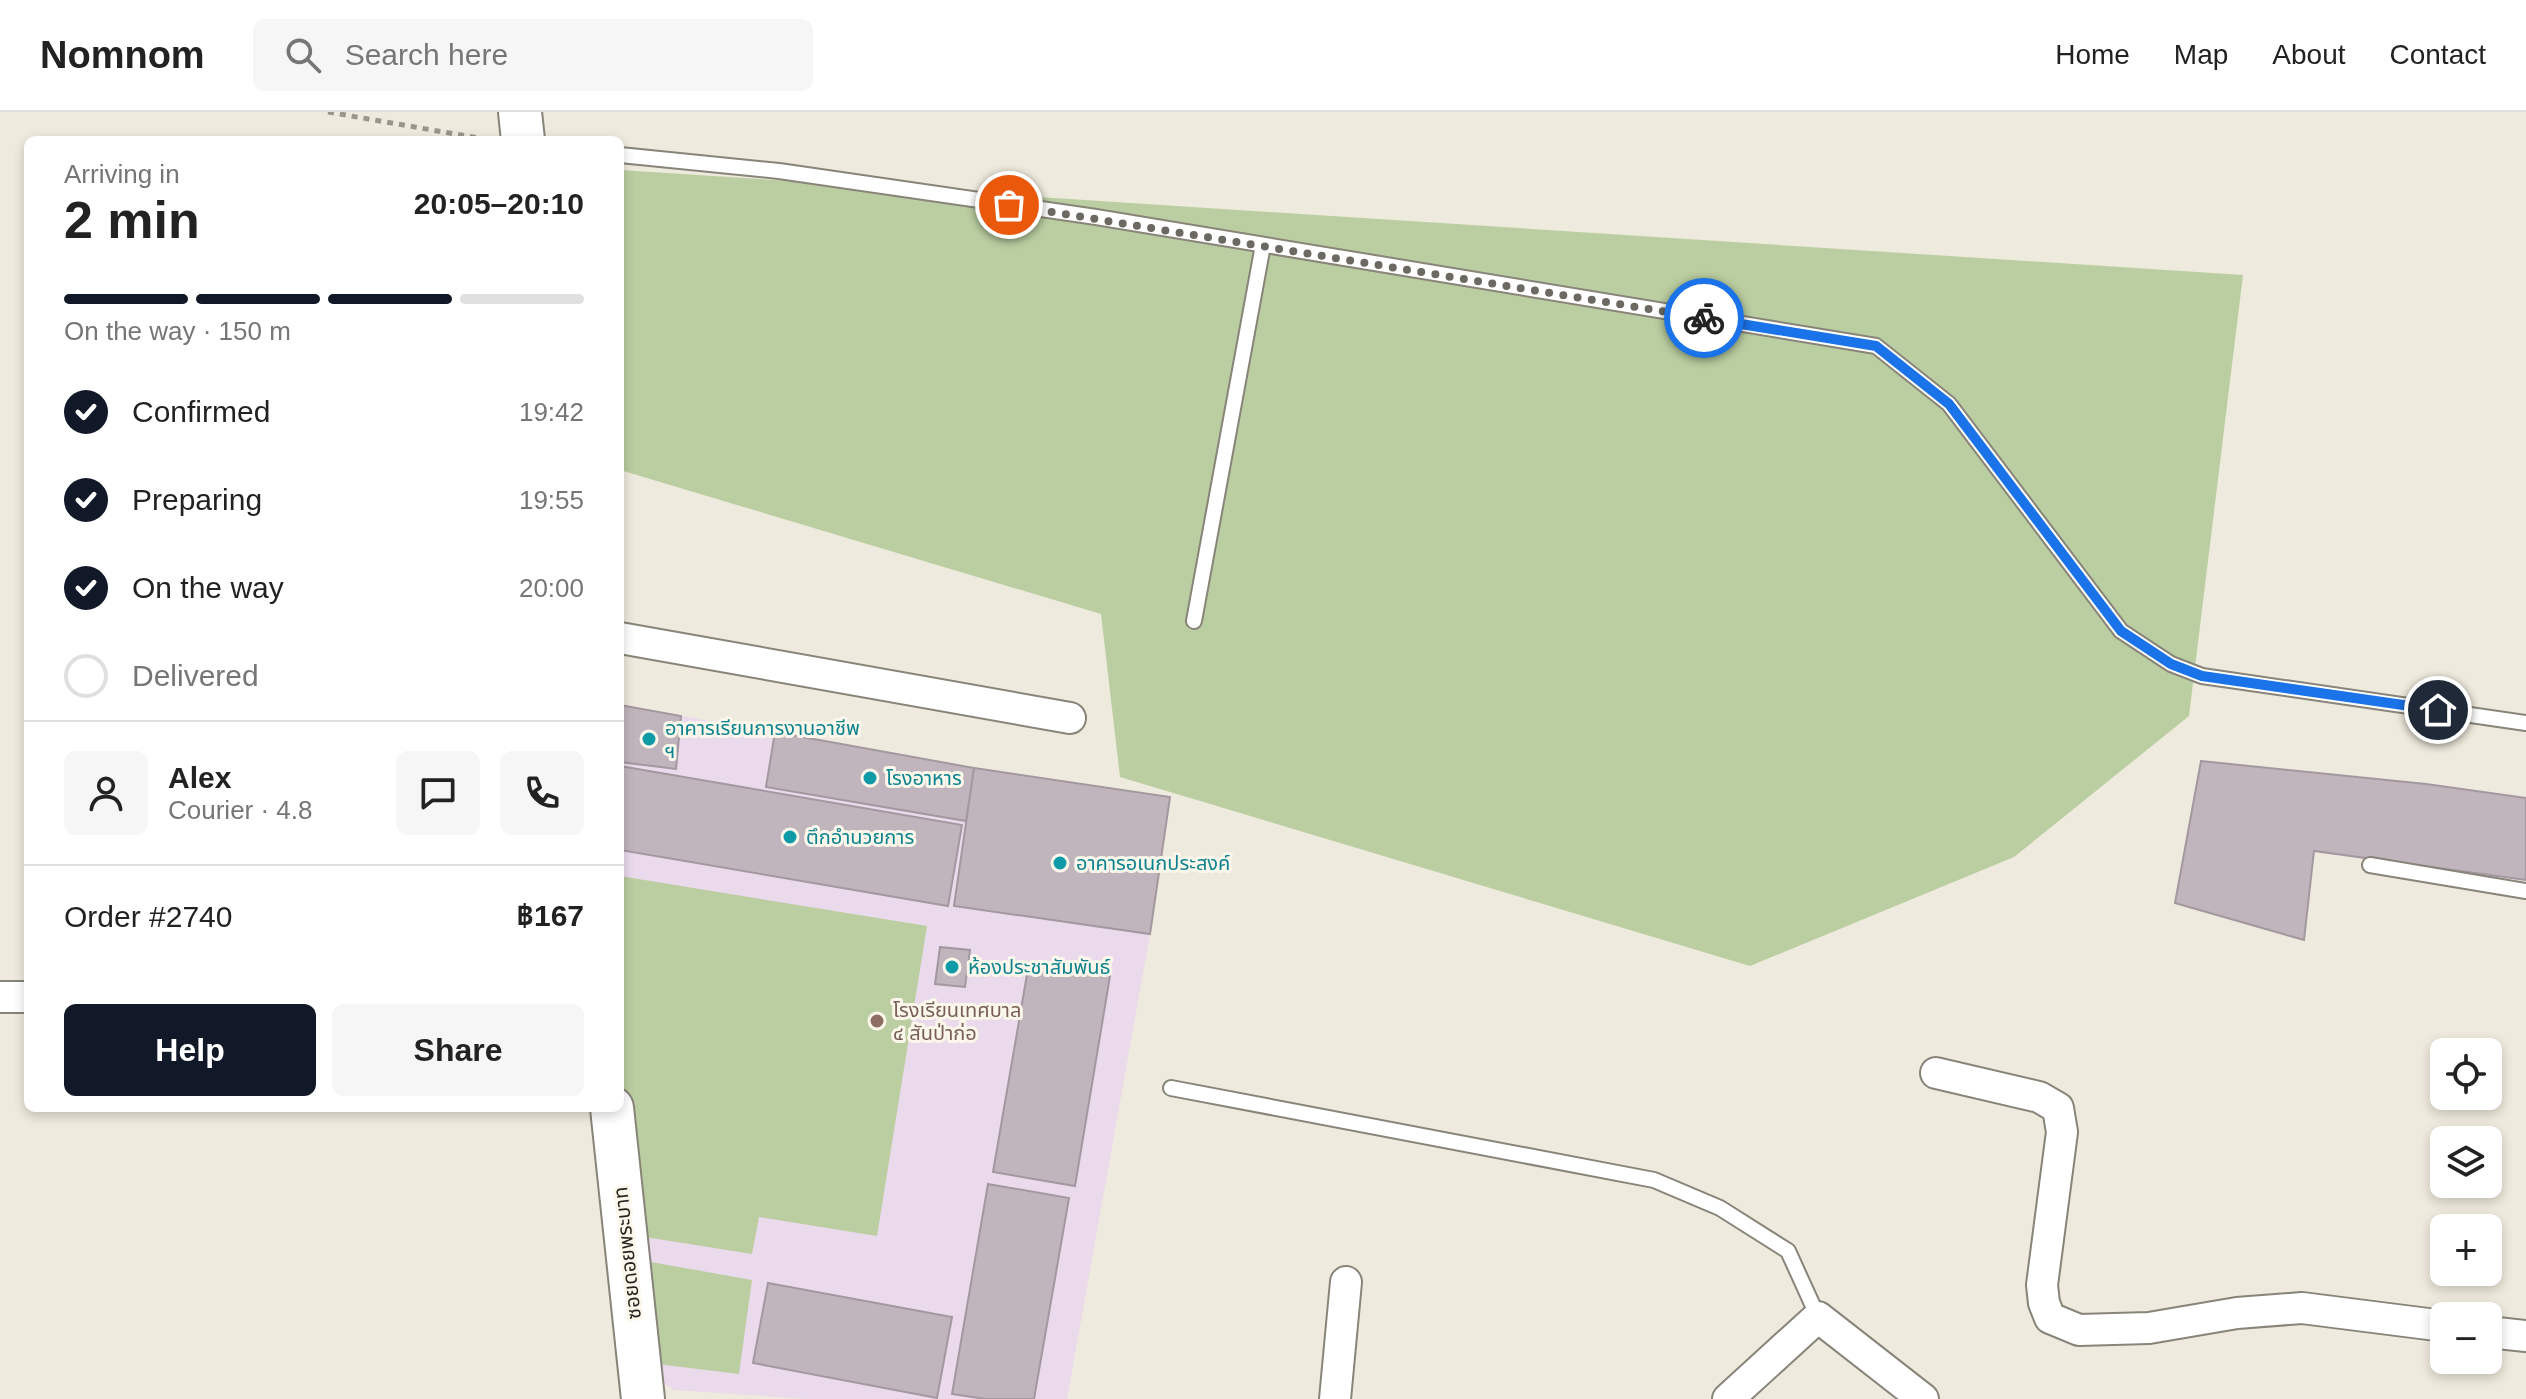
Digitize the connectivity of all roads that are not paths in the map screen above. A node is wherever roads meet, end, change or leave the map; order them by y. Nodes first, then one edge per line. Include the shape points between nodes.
1 (520, 112) edge
2 (523, 136) edge
3 (624, 155) edge
4 (1263, 245) junction
5 (1194, 621) dead end
6 (624, 639) edge
7 (1070, 718) dead end
8 (2526, 723) edge
9 (2370, 865) dead end
10 (2526, 891) edge
11 (0, 997) edge
12 (24, 997) edge
13 (1936, 1073) dead end
14 (1171, 1088) dead end
15 (612, 1112) edge
16 (1346, 1282) dead end
17 (1818, 1317) junction
18 (2430, 1324) edge
19 (2502, 1333) edge
20 (2526, 1336) edge
21 (643, 1399) edge
22 (1335, 1399) edge
23 (1728, 1399) edge
24 (1923, 1399) edge

1 - 2 street
3 - 4 lane via 779,171
4 - 5 lane
4 - 8 lane via 1876,346 1949,404 2121,631 2171,664 2202,676
6 - 7 street
9 - 10 lane
11 - 12 street
13 - 18 street via 2039,1097 2058,1108 2062,1132 2042,1285 2050,1318 2065,1326 2149,1328 2302,1308
14 - 17 lane via 1654,1180 1720,1208 1788,1251
15 - 21 street, ซอยดอยพระบาท
16 - 22 street
17 - 23 street
17 - 24 street
19 - 20 street

